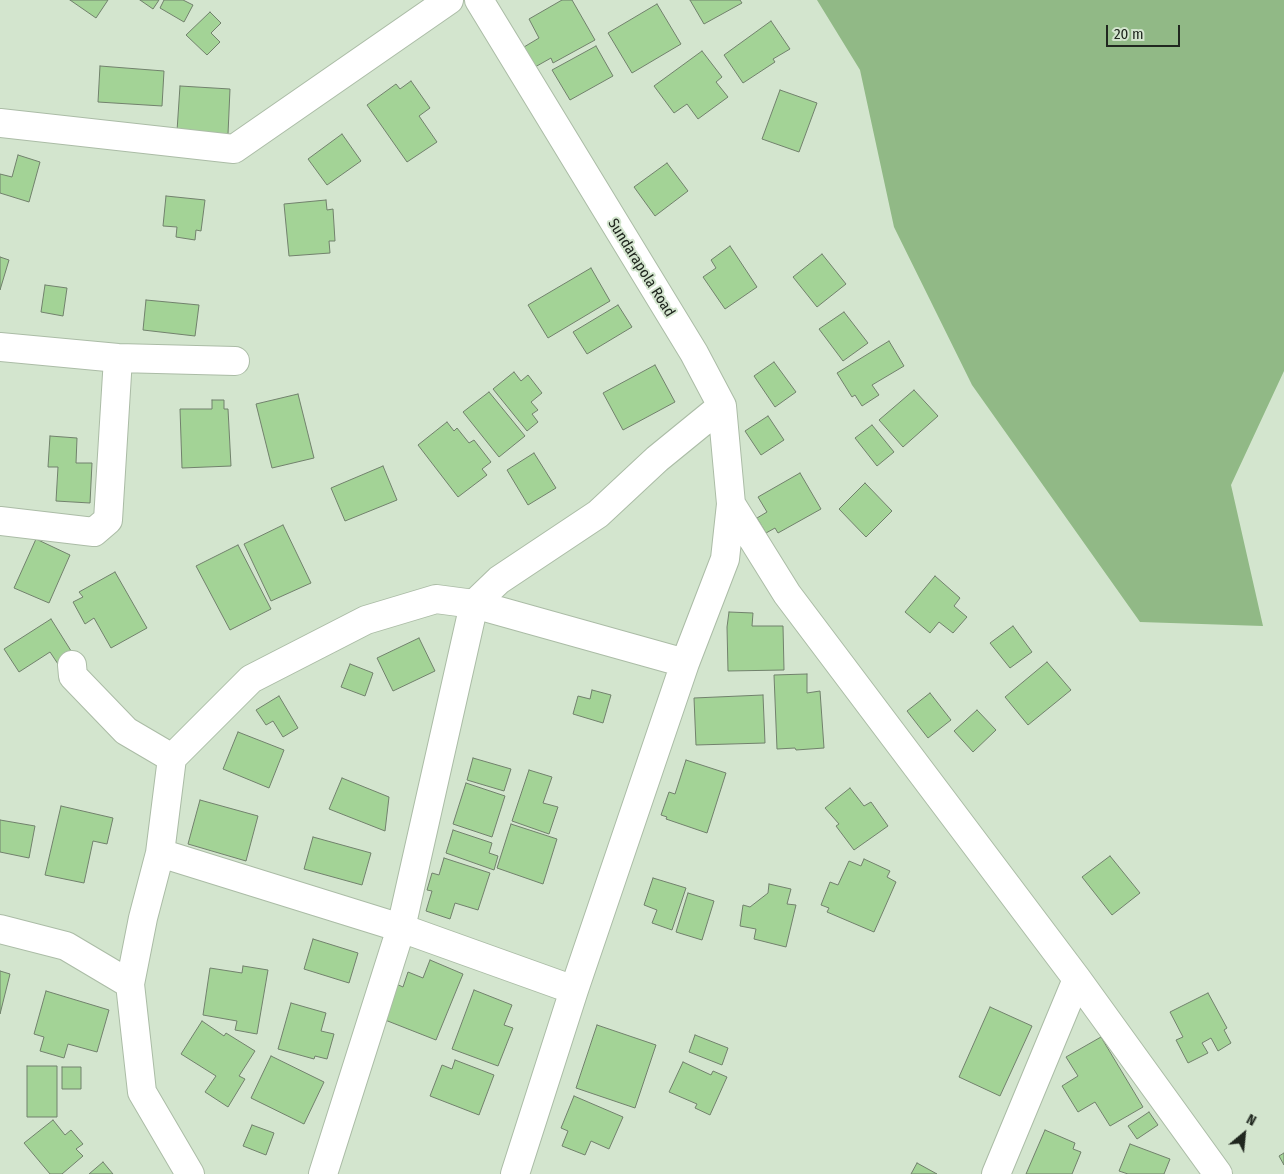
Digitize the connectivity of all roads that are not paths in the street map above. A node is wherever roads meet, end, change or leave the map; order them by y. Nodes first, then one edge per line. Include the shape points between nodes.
1 (449, 0) edge
2 (479, 0) edge
3 (0, 123) edge
4 (0, 346) edge
5 (118, 358) junction
6 (235, 362) dead end
7 (722, 406) junction
8 (730, 504) junction
9 (0, 521) edge
10 (474, 604) junction
11 (686, 663) junction
12 (72, 665) dead end
13 (172, 758) junction
14 (160, 852) junction
15 (401, 928) junction
16 (0, 929) edge
17 (1077, 979) junction
18 (130, 984) junction
19 (574, 990) junction
20 (523, 1172) edge
21 (190, 1174) edge
22 (323, 1174) edge
23 (996, 1174) edge
24 (1218, 1174) edge

1 - 3 street via 234,149
2 - 7 street, Sundarapola Road via 694,353
4 - 5 street
5 - 6 street
5 - 9 street via 108,520 94,532
7 - 8 street, Sundarapola Road
7 - 10 street via 657,459 598,514 499,580
8 - 11 street, Sundarapola Road via 725,559
8 - 17 street via 787,594
10 - 11 street
10 - 13 street via 436,599 366,620 260,674 251,679
10 - 15 street
11 - 19 street, Sundarapola Road
12 - 13 street via 74,676 126,731
13 - 14 street
14 - 15 street
14 - 18 street
15 - 19 street
15 - 22 street
16 - 18 street via 66,946
17 - 23 street
17 - 24 street
18 - 21 street via 142,1092
19 - 20 street, Sundarapola Road

